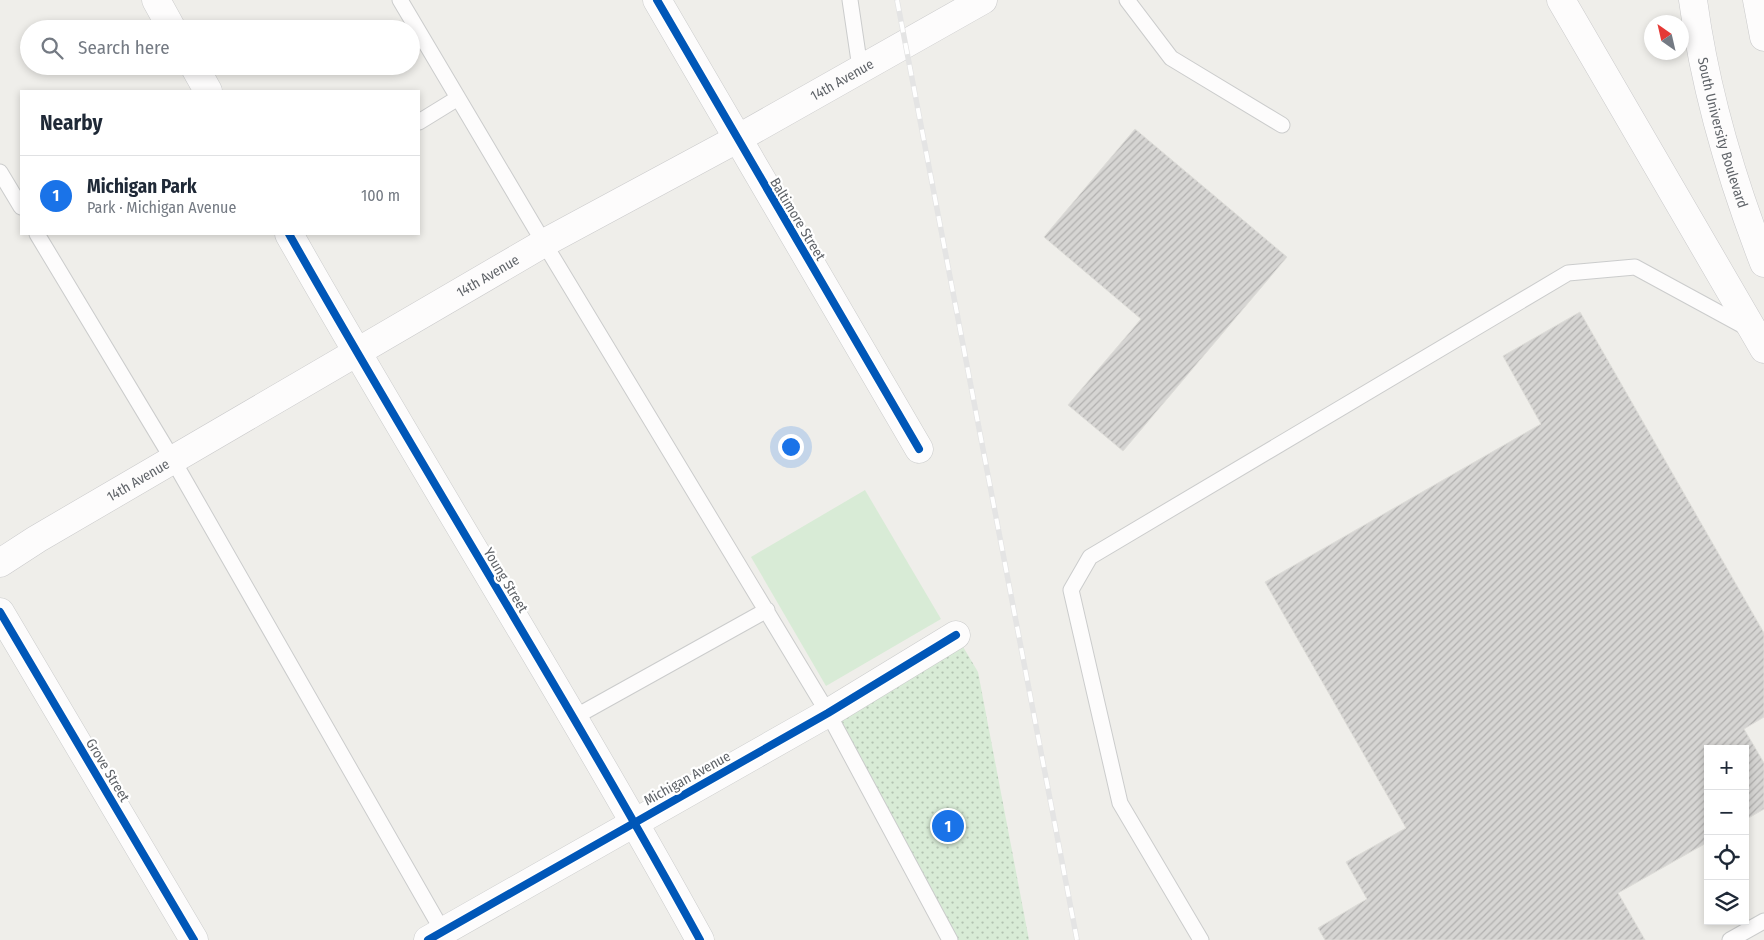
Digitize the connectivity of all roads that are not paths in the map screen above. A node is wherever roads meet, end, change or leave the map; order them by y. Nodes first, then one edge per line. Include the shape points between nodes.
1 (156, 0) edge
2 (400, 0) edge
3 (658, 0) edge
4 (850, 0) edge
5 (983, 0) edge
6 (1127, 0) edge
7 (1562, 0) edge
8 (1693, 0) edge
9 (1757, 0) edge
10 (167, 20) edge
11 (412, 20) edge
12 (420, 34) edge
13 (1764, 37) edge
14 (860, 68) junction
15 (199, 75) edge
16 (207, 90) edge
17 (458, 98) junction
18 (420, 121) edge
19 (1282, 125) dead end
20 (737, 139) junction
21 (0, 172) edge
22 (20, 205) edge
23 (38, 235) edge
24 (290, 235) edge
25 (544, 243) junction
26 (1764, 263) edge
27 (1759, 340) edge
28 (356, 351) junction
29 (920, 449) dead end
30 (173, 460) junction
31 (0, 563) edge
32 (766, 610) junction
33 (0, 612) edge
34 (956, 635) dead end
35 (828, 713) junction
36 (573, 718) junction
37 (635, 822) junction
38 (1764, 921) edge
39 (439, 937) edge
40 (194, 940) edge
41 (700, 940) edge
42 (950, 940) edge
43 (1201, 940) edge
44 (1730, 940) edge

1 - 10 street
2 - 11 lane
3 - 20 street, Baltimore Street
4 - 14 lane
5 - 14 street, 14th Avenue
6 - 19 lane via 1171,58
7 - 27 street
8 - 26 street, South University Boulevard via 1709,91 1729,163
9 - 13 street
12 - 17 lane
14 - 20 street, 14th Avenue
15 - 16 street
17 - 18 lane
17 - 25 lane
20 - 25 street, 14th Avenue
20 - 29 street, Baltimore Street
21 - 22 lane
23 - 30 lane
24 - 28 street, Young Street
25 - 28 street, 14th Avenue
25 - 32 lane
27 - 43 lane via 1635,267 1568,273 1090,557 1071,590 1120,803
28 - 30 street, 14th Avenue
28 - 36 street, Young Street
30 - 31 street, 14th Avenue
30 - 39 lane
32 - 35 lane
32 - 36 lane
33 - 40 street, Grove Street
34 - 35 street, Michigan Avenue
35 - 37 street, Michigan Avenue
35 - 42 lane
36 - 37 street, Young Street
37 - 39 street, Michigan Avenue
37 - 41 street, Young Street
38 - 44 lane

